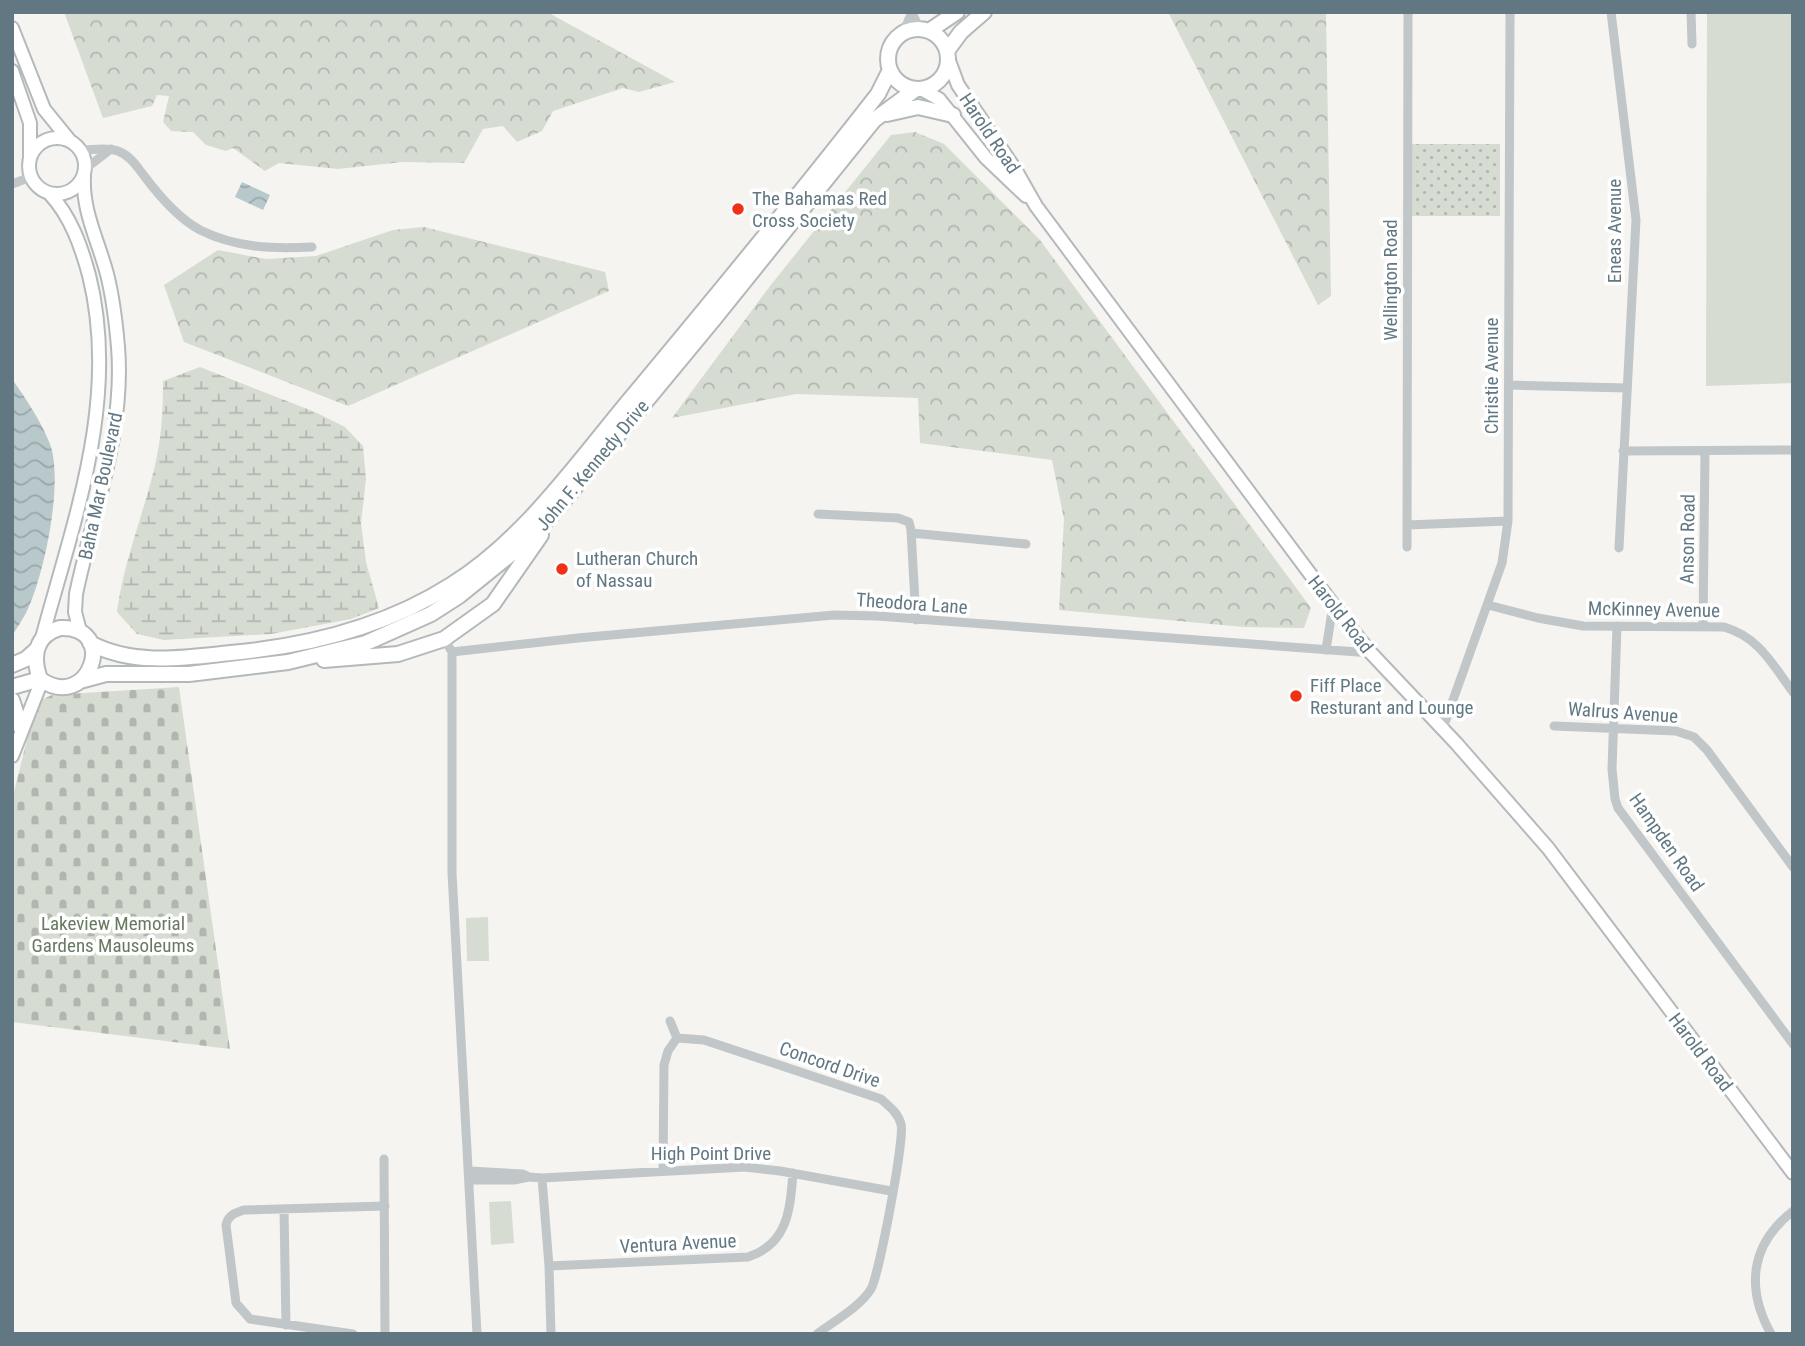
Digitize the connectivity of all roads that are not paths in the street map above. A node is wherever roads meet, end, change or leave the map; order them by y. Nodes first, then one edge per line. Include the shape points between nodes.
1 (957, 12) edge
2 (984, 12) edge
3 (1408, 12) edge
4 (1510, 12) edge
5 (1611, 12) edge
6 (1691, 12) edge
7 (912, 13) edge
8 (12, 29) edge
9 (924, 30) junction
10 (903, 33) junction
11 (1692, 44) dead end
12 (948, 54) junction
13 (890, 70) junction
14 (12, 71) edge
15 (919, 89) junction
16 (953, 115) junction
17 (874, 120) junction
18 (75, 146) junction
19 (111, 149) junction
20 (30, 159) junction
21 (85, 172) junction
22 (32, 177) junction
23 (12, 184) edge
24 (50, 194) junction
25 (1036, 206) junction
26 (312, 247) dead end
27 (1508, 385) junction
28 (1627, 388) junction
29 (1793, 450) edge
30 (1623, 451) junction
31 (1706, 451) junction
32 (818, 514) dead end
33 (552, 516) junction
34 (1508, 521) junction
35 (1407, 525) junction
36 (911, 533) junction
37 (1026, 544) dead end
38 (1408, 547) dead end
39 (1619, 548) dead end
40 (1333, 605) junction
41 (1488, 605) junction
42 (916, 620) junction
43 (1616, 626) junction
44 (1703, 627) junction
45 (80, 631) junction
46 (444, 639) junction
47 (90, 643) junction
48 (39, 644) junction
49 (1326, 650) junction
50 (452, 652) junction
51 (1371, 653) junction
52 (288, 662) junction
53 (12, 665) edge
54 (41, 679) junction
55 (80, 681) junction
56 (12, 687) edge
57 (60, 687) junction
58 (1793, 692) edge
59 (12, 701) edge
60 (30, 709) junction
61 (1554, 726) dead end
62 (1614, 727) junction
63 (21, 728) junction
64 (1443, 729) junction
65 (12, 756) edge
66 (1793, 867) edge
67 (670, 1021) dead end
68 (1793, 1025) edge
69 (1784, 1032) junction
70 (677, 1038) junction
71 (1793, 1044) edge
72 (384, 1159) dead end
73 (663, 1170) junction
74 (793, 1173) junction
75 (1793, 1173) edge
76 (470, 1175) junction
77 (542, 1178) junction
78 (891, 1191) junction
79 (385, 1206) junction
80 (284, 1209) junction
81 (1793, 1211) edge
82 (549, 1266) junction
83 (286, 1325) junction
84 (354, 1334) edge
85 (385, 1334) edge
86 (477, 1334) edge
87 (551, 1334) edge
88 (817, 1334) edge
89 (1770, 1334) edge

1 - 9 highway
2 - 12 highway, John F. Kennedy Drive via 961,32
3 - 35 street, Wellington Road
4 - 27 street, Christie Avenue
5 - 28 street, Eneas Avenue via 1636,220
6 - 11 street
7 - 9 street
7 - 10 street
8 - 18 main road via 44,109
9 - 10 highway
9 - 12 highway via 941,40
10 - 13 highway, John F. Kennedy Drive via 890,48
12 - 15 highway, John F. Kennedy Drive via 939,80
12 - 25 main road, Harold Road via 958,85
13 - 15 highway via 900,83
13 - 47 highway, John F. Kennedy Drive via 865,111 674,347 539,509 479,566 397,613 300,644 151,658 116,655
14 - 20 main road via 30,123
15 - 16 main road, Harold Road via 935,96
15 - 17 highway, John F. Kennedy Drive
16 - 17 highway via 918,107
16 - 25 main road, Harold Road via 986,158
17 - 33 highway, John F. Kennedy Drive
18 - 19 street
18 - 20 main road via 58,138 46,140
18 - 21 main road
19 - 21 street
19 - 26 street via 133,161 162,198 200,229 252,247
20 - 22 main road
21 - 24 main road via 71,191
21 - 45 main road, Baha Mar Boulevard via 85,207 112,299 119,377 116,422 76,594
22 - 23 street
22 - 24 main road
24 - 48 main road, Baha Mar Boulevard via 67,217 87,267 98,322 100,365 92,450
25 - 40 main road, Harold Road
27 - 28 street
27 - 34 street, Christie Avenue
28 - 30 street, Eneas Avenue
29 - 31 street
30 - 31 street
30 - 39 street, Eneas Avenue
31 - 44 street, Anson Road
32 - 36 street via 898,518 909,522
33 - 46 highway via 493,604
33 - 52 highway, John F. Kennedy Drive via 487,575 431,614 366,643
34 - 35 street
34 - 41 street, Christie Avenue via 1502,564
35 - 38 street, Wellington Road
36 - 37 street
36 - 42 street
40 - 49 street
40 - 51 main road, Harold Road
41 - 43 street, McKinney Avenue via 1559,622
41 - 64 street, Christie Avenue
42 - 49 street, Theodora Lane
42 - 50 street, Theodora Lane via 805,616
43 - 44 street, McKinney Avenue
43 - 62 street, Hampden Road
44 - 58 street, McKinney Avenue via 1738,631 1755,642
45 - 47 highway, John F. Kennedy Drive
45 - 48 highway via 60,628
46 - 50 street
46 - 52 highway via 365,659
47 - 55 highway via 93,664
48 - 53 highway via 26,659
48 - 54 highway via 36,662
49 - 51 street, Theodora Lane
50 - 76 street via 452,873
51 - 64 main road, Harold Road
52 - 55 highway, John F. Kennedy Drive via 189,674 106,674
54 - 56 highway
54 - 57 highway
54 - 60 main road
55 - 57 highway, John F. Kennedy Drive
57 - 60 main road
59 - 63 highway
60 - 63 main road
61 - 62 street, Walrus Avenue
62 - 66 street, Walrus Avenue via 1675,731 1694,737
62 - 69 street, Hampden Road via 1613,786 1618,808
63 - 65 main road
64 - 75 main road, Harold Road via 1548,848
67 - 70 street
68 - 69 street
69 - 71 street, Hampden Road
70 - 73 street via 664,1065
70 - 78 street, Concord Drive via 704,1040 881,1099 901,1124
72 - 79 street
73 - 74 street, High Point Drive via 745,1167
73 - 77 street, High Point Drive
74 - 78 street, High Point Drive
74 - 82 street, Ventura Avenue via 783,1227 764,1252 748,1257
76 - 77 street, High Point Drive
76 - 86 street
77 - 82 street
78 - 88 street, Concord Drive via 871,1288
79 - 80 street
79 - 85 street
80 - 83 street
80 - 83 street via 244,1210 234,1213 226,1225 236,1303 250,1319
81 - 89 street via 1764,1242 1756,1265 1755,1289
82 - 87 street
83 - 84 street

